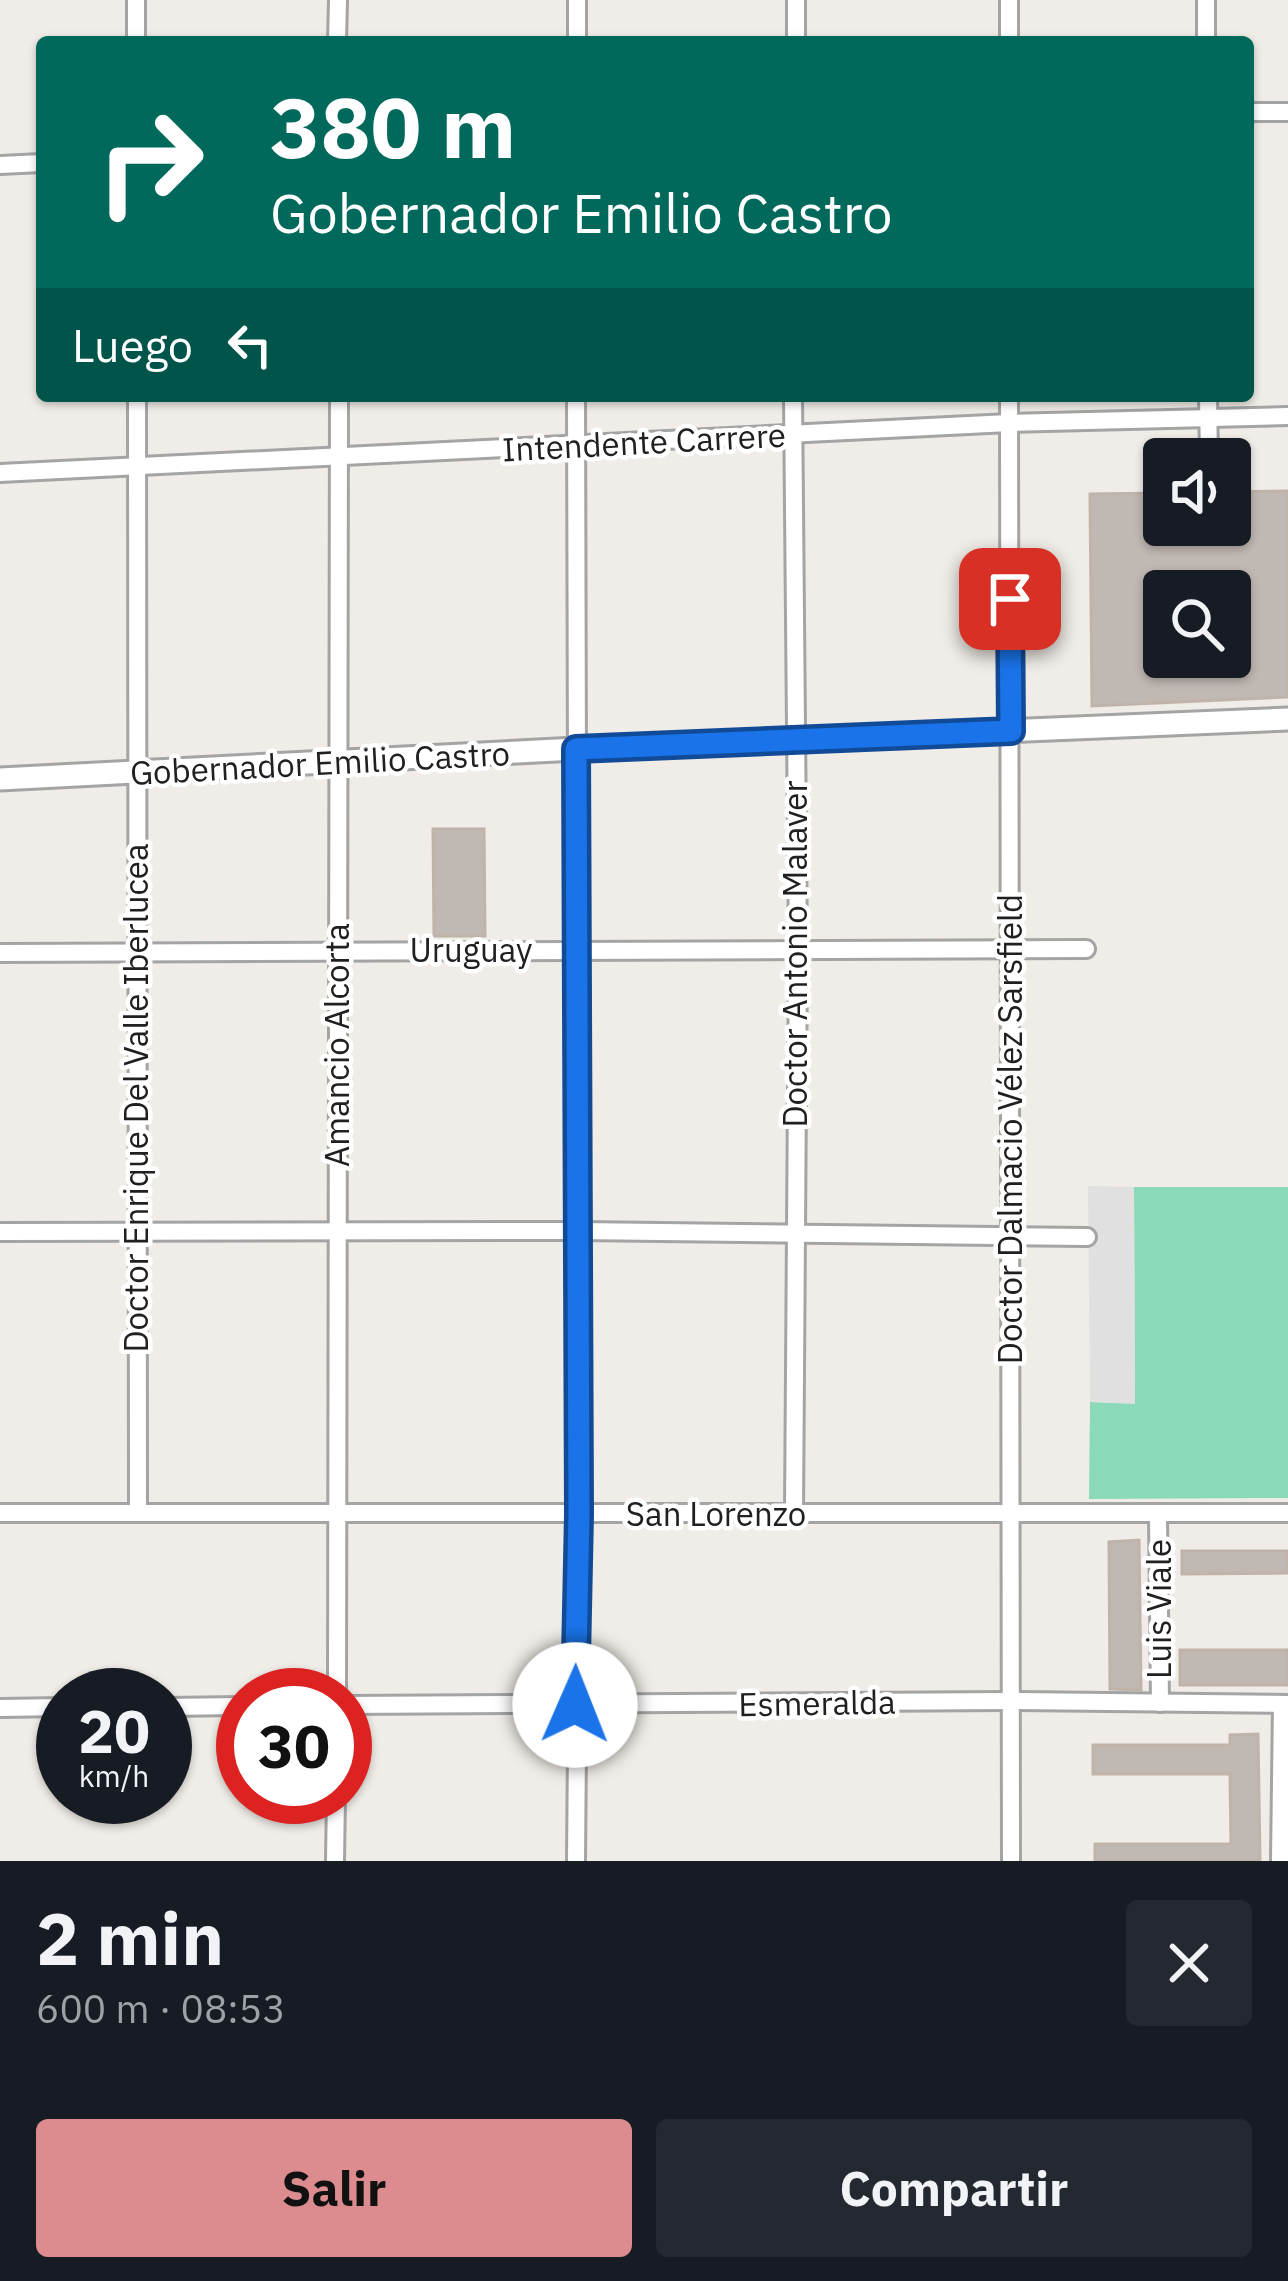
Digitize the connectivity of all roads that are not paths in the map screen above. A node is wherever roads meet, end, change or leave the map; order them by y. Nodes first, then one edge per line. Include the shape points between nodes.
1 (136, 0) edge
2 (338, 0) edge
3 (578, 0) edge
4 (796, 0) edge
5 (1009, 0) edge
6 (1206, 0) edge
7 (136, 36) edge
8 (338, 36) edge
9 (578, 36) edge
10 (796, 36) edge
11 (1009, 36) edge
12 (1206, 36) edge
13 (1254, 112) edge
14 (1288, 112) edge
15 (36, 164) edge
16 (0, 165) edge
17 (136, 402) edge
18 (339, 402) edge
19 (576, 402) edge
20 (793, 402) edge
21 (1009, 402) edge
22 (1208, 402) edge
23 (1208, 416) junction
24 (1288, 416) edge
25 (1009, 423) junction
26 (792, 434) junction
27 (1209, 438) edge
28 (576, 445) junction
29 (339, 457) junction
30 (136, 467) junction
31 (0, 473) edge
32 (1288, 719) edge
33 (1011, 731) junction
34 (793, 740) junction
35 (576, 749) junction
36 (336, 763) junction
37 (134, 774) junction
38 (0, 779) edge
39 (1011, 949) junction
40 (1086, 949) dead end
41 (576, 950) junction
42 (798, 950) junction
43 (338, 951) junction
44 (136, 952) junction
45 (0, 953) edge
46 (578, 1231) junction
47 (0, 1232) edge
48 (336, 1232) junction
49 (137, 1233) junction
50 (795, 1233) junction
51 (1010, 1235) junction
52 (1087, 1237) dead end
53 (137, 1511) junction
54 (0, 1513) edge
55 (794, 1513) junction
56 (579, 1514) junction
57 (1288, 1514) edge
58 (338, 1515) junction
59 (1008, 1515) junction
60 (1158, 1515) junction
61 (337, 1668) edge
62 (1009, 1701) junction
63 (1160, 1703) junction
64 (1285, 1704) edge
65 (575, 1705) junction
66 (372, 1706) edge
67 (0, 1708) edge
68 (36, 1708) edge
69 (335, 1824) edge
70 (334, 1861) edge
71 (576, 1861) edge
72 (1011, 1861) edge
73 (1280, 1861) edge

1 - 7 street
2 - 8 street
3 - 9 street
4 - 10 street
5 - 11 street
6 - 12 street
13 - 14 street
15 - 16 street
17 - 30 street, Doctor Enrique Del Valle Iberlucea
18 - 29 street, Amancio Alcorta
19 - 28 street
20 - 26 street, Doctor Antonio Malaver
21 - 25 street, Doctor Dalmacio Vélez Sarsfield
22 - 23 street
23 - 24 street, Intendente Carrere
23 - 25 street, Intendente Carrere
23 - 27 street
25 - 26 street, Intendente Carrere
25 - 33 street, Doctor Dalmacio Vélez Sarsfield
26 - 28 street, Intendente Carrere
26 - 34 street, Doctor Antonio Malaver
28 - 29 street, Intendente Carrere
28 - 35 street
29 - 30 street, Intendente Carrere
29 - 36 street, Amancio Alcorta
30 - 31 street, Intendente Carrere
30 - 37 street, Doctor Enrique Del Valle Iberlucea
32 - 33 street, Gobernador Emilio Castro
33 - 34 street, Gobernador Emilio Castro
33 - 39 street, Doctor Dalmacio Vélez Sarsfield
34 - 35 street, Gobernador Emilio Castro
34 - 42 street, Doctor Antonio Malaver
35 - 36 street, Gobernador Emilio Castro
35 - 41 street
36 - 37 street, Gobernador Emilio Castro
36 - 43 street, Amancio Alcorta
37 - 38 street, Gobernador Emilio Castro
37 - 44 street, Doctor Enrique Del Valle Iberlucea
39 - 40 street, Uruguay
39 - 42 street, Uruguay
39 - 51 street, Doctor Dalmacio Vélez Sarsfield
41 - 42 street, Uruguay
41 - 43 street, Uruguay
41 - 46 street
42 - 50 street, Doctor Antonio Malaver
43 - 44 street, Uruguay
43 - 48 street, Amancio Alcorta
44 - 45 street, Uruguay
44 - 49 street, Doctor Enrique Del Valle Iberlucea
46 - 48 street
46 - 50 street
46 - 56 street
47 - 49 street
48 - 49 street
48 - 58 street, Amancio Alcorta
49 - 53 street, Doctor Enrique Del Valle Iberlucea
50 - 51 street
50 - 55 street, Doctor Antonio Malaver
51 - 52 street
51 - 59 street, Doctor Dalmacio Vélez Sarsfield
53 - 54 street, San Lorenzo
53 - 58 street, San Lorenzo
55 - 56 street, San Lorenzo
55 - 59 street, San Lorenzo
56 - 58 street, San Lorenzo
56 - 65 street
57 - 60 street, San Lorenzo
58 - 61 street, Amancio Alcorta
59 - 60 street, San Lorenzo
59 - 62 street, Doctor Dalmacio Vélez Sarsfield
60 - 63 street, Luis Viale
62 - 63 street, Esmeralda
62 - 65 street, Esmeralda
62 - 72 street, Doctor Dalmacio Vélez Sarsfield
63 - 64 street, Esmeralda
64 - 73 street
65 - 66 street, Esmeralda
65 - 71 street
67 - 68 street
69 - 70 street

